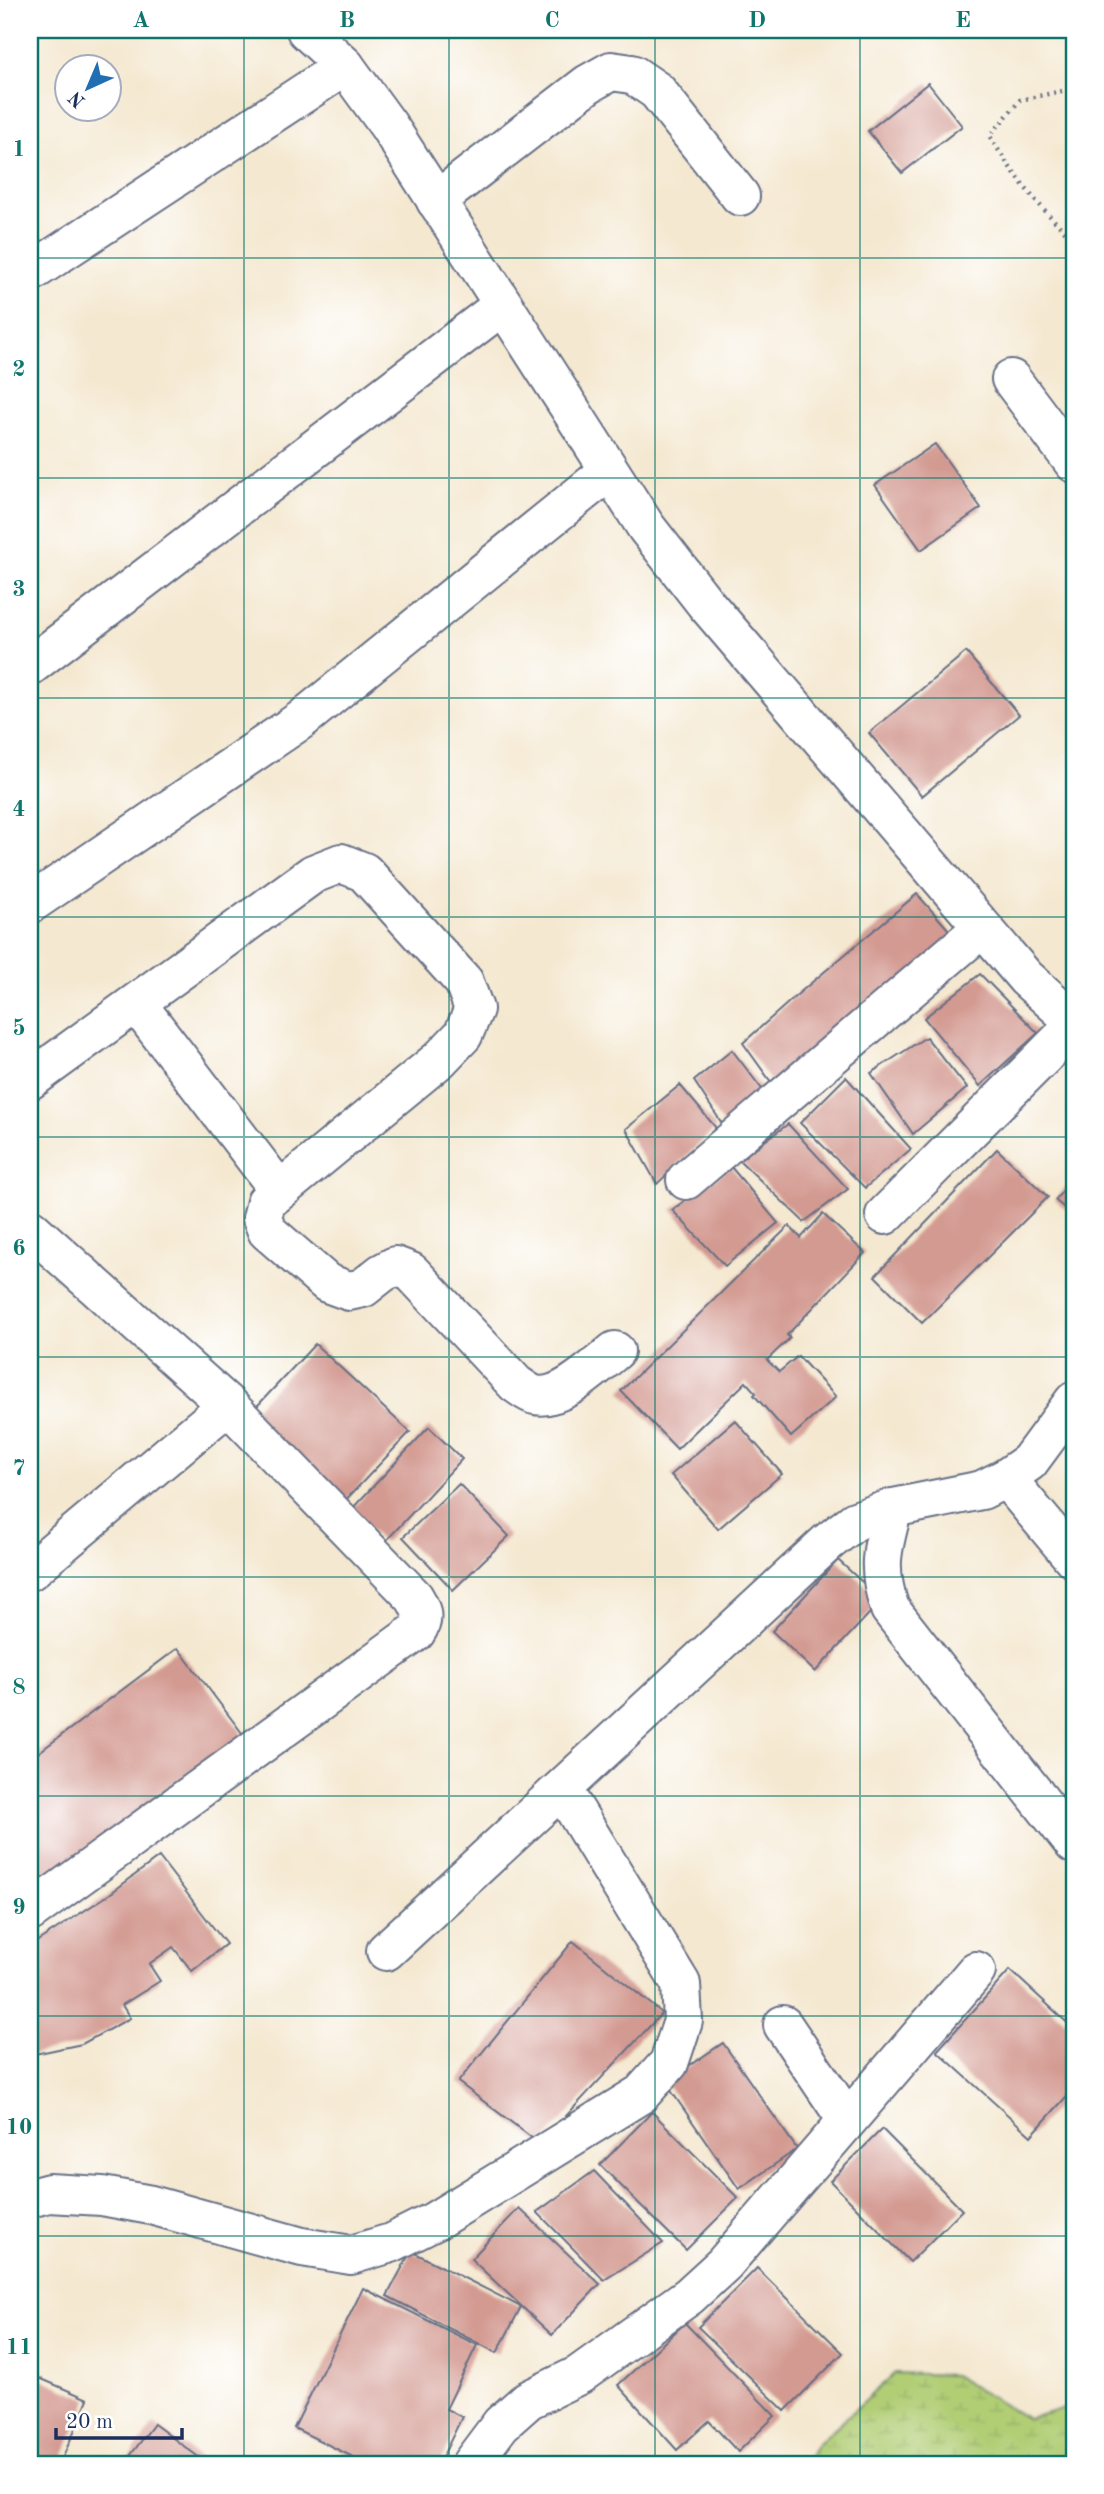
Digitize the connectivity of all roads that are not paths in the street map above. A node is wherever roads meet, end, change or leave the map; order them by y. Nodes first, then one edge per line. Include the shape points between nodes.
1 (306, 30) edge
2 (345, 66) junction
3 (740, 196) dead end
4 (436, 201) junction
5 (30, 273) edge
6 (503, 305) junction
7 (1011, 379) dead end
8 (1074, 463) edge
9 (609, 471) junction
10 (30, 666) edge
11 (30, 904) edge
12 (982, 928) junction
13 (137, 1004) junction
14 (1074, 1024) edge
15 (30, 1080) edge
16 (686, 1180) dead end
17 (279, 1190) junction
18 (885, 1215) dead end
19 (30, 1228) edge
20 (615, 1350) dead end
21 (1074, 1401) edge
22 (228, 1405) junction
23 (1006, 1478) junction
24 (893, 1508) junction
25 (1074, 1559) edge
26 (30, 1571) edge
27 (562, 1788) junction
28 (1074, 1844) edge
29 (30, 1912) edge
30 (386, 1951) dead end
31 (976, 1971) dead end
32 (783, 2025) dead end
33 (847, 2120) junction
34 (30, 2198) edge
35 (471, 2464) edge

1 - 2 street
2 - 4 street
2 - 5 street
3 - 4 street via 657,91 632,75 611,71
4 - 6 street
6 - 9 street
6 - 10 street
7 - 8 street
9 - 11 street via 301,720
9 - 12 street via 706,604
12 - 14 street
12 - 16 street
13 - 15 street
13 - 17 street
13 - 17 street via 313,874 341,863 364,872 464,982 474,1009 463,1035 440,1059
14 - 18 street
17 - 20 street via 266,1202 262,1218 267,1231 327,1283 349,1291 363,1288 396,1266 411,1272 516,1384 535,1395 556,1394
19 - 22 street
21 - 23 street via 1029,1462
22 - 26 street
22 - 29 street via 414,1597 422,1609 422,1623 416,1632
23 - 24 street via 982,1490
23 - 25 street
24 - 27 street via 855,1521 828,1542
24 - 28 street via 880,1556 890,1609
27 - 30 street
27 - 34 street via 681,1984 683,2021 669,2063 641,2094 435,2221 391,2243 351,2255 302,2247 151,2204 49,2193
31 - 33 street
32 - 33 street
33 - 35 street via 724,2264 579,2375 528,2400 501,2424

